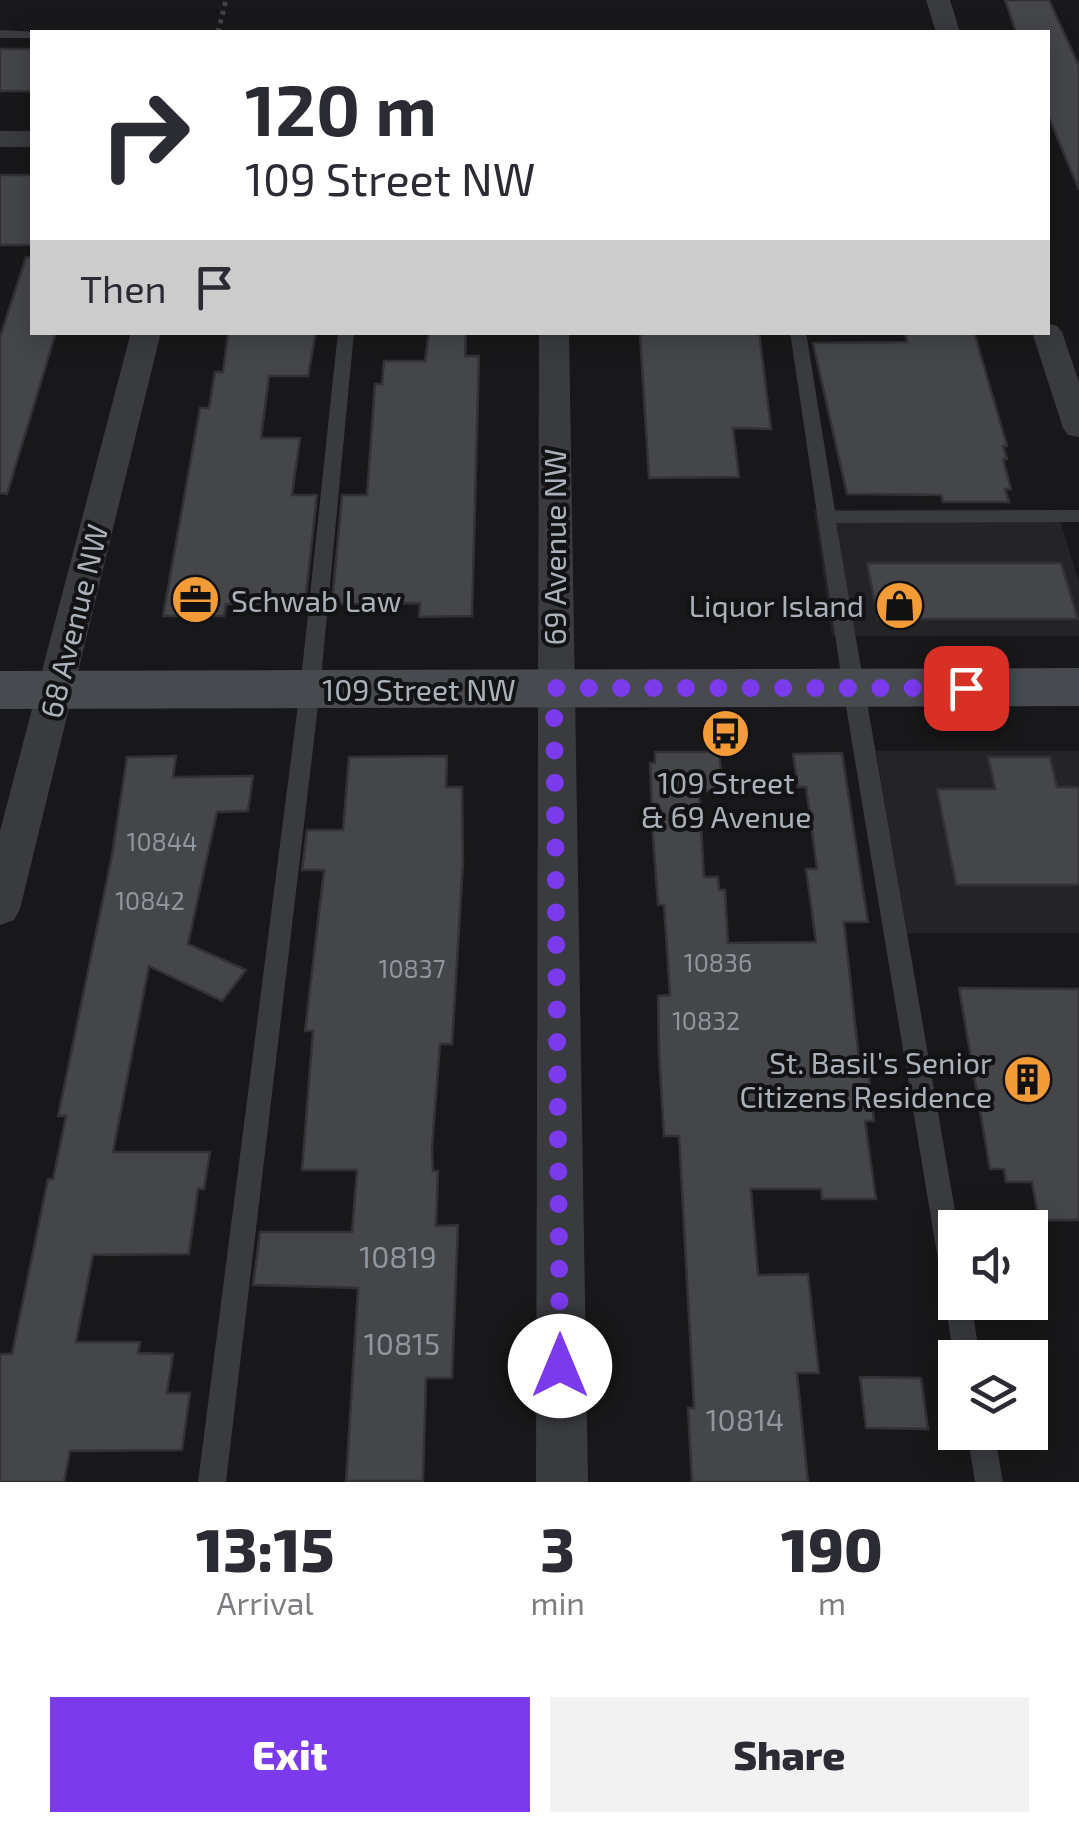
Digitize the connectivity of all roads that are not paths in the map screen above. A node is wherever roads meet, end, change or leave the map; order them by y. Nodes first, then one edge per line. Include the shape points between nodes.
1 (938, 0) edge
2 (947, 30) edge
3 (0, 34) edge
4 (30, 34) edge
5 (0, 139) edge
6 (30, 139) edge
7 (145, 335) edge
8 (346, 335) edge
9 (554, 335) edge
10 (798, 335) edge
11 (1049, 335) edge
12 (1079, 428) edge
13 (1079, 516) edge
14 (828, 517) junction
15 (1079, 687) edge
16 (554, 688) junction
17 (854, 688) junction
18 (310, 689) junction
19 (0, 690) edge
20 (56, 690) junction
21 (0, 909) edge
22 (942, 1210) edge
23 (983, 1450) edge
24 (212, 1482) edge
25 (562, 1482) edge
26 (989, 1482) edge

1 - 2 street
3 - 4 lane
5 - 6 street
7 - 20 street, 68 Avenue NW
8 - 18 lane
9 - 16 street, 69 Avenue NW
10 - 14 lane
11 - 12 street
13 - 14 lane
14 - 17 lane
15 - 17 main road, 109 Street NW
16 - 17 main road, 109 Street NW
16 - 18 main road, 109 Street NW
16 - 25 street, 69 Avenue NW
17 - 22 lane
18 - 20 main road, 109 Street NW
18 - 24 lane
19 - 20 main road, 109 Street NW
20 - 21 street, 68 Avenue NW
23 - 26 lane

